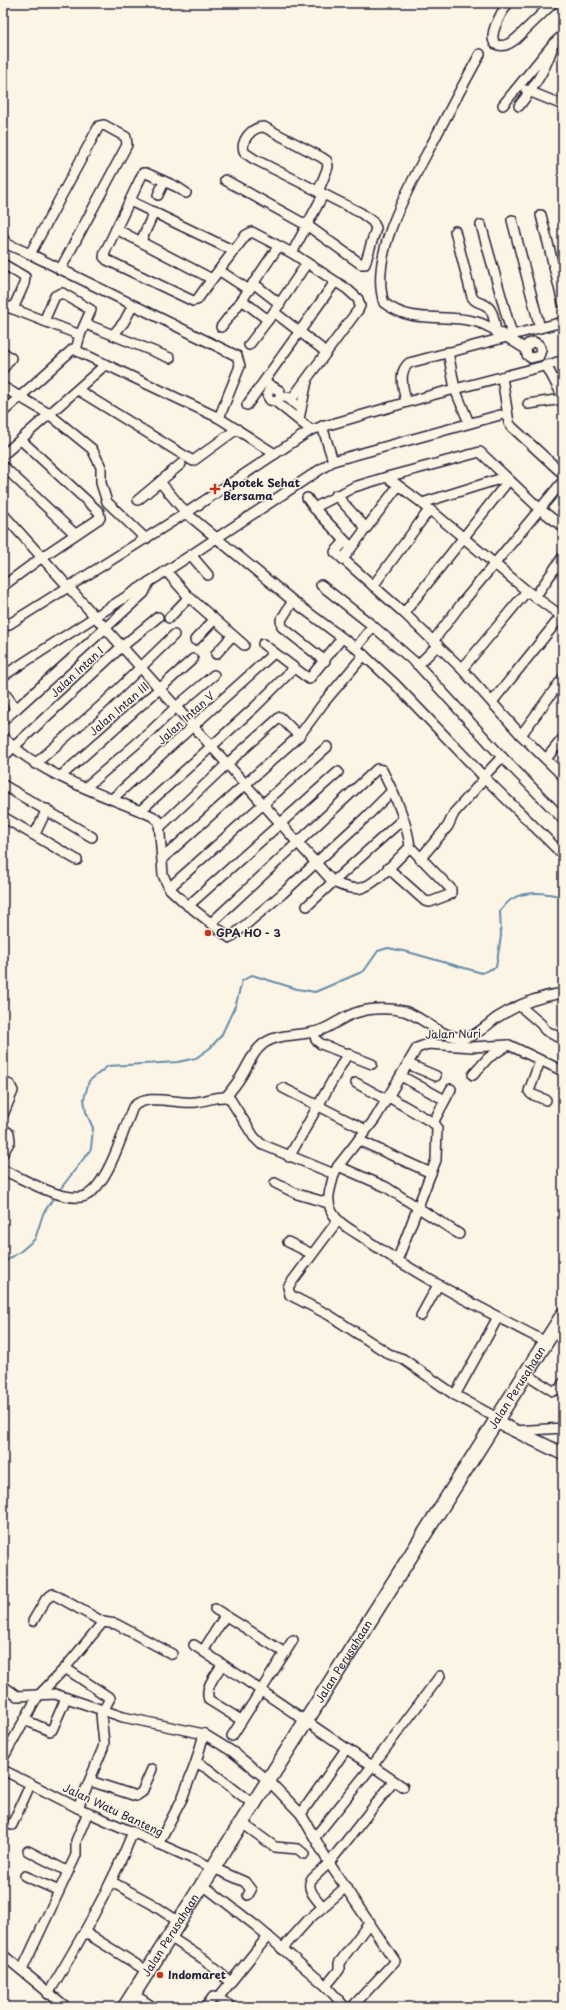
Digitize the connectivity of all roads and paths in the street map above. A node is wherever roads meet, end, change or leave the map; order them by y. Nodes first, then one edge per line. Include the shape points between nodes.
1 (508, 3) edge
2 (553, 3) edge
3 (563, 35) edge
4 (553, 44) junction
5 (480, 54) dead end
6 (517, 86) junction
7 (530, 91) junction
8 (503, 105) dead end
9 (563, 105) edge
10 (519, 106) dead end
11 (225, 180) dead end
12 (164, 182) junction
13 (186, 193) dead end
14 (321, 193) junction
15 (158, 195) dead end
16 (130, 201) junction
17 (154, 212) junction
18 (540, 216) dead end
19 (512, 220) dead end
20 (481, 225) dead end
21 (308, 226) junction
22 (116, 229) junction
23 (455, 231) dead end
24 (141, 241) junction
25 (4, 244) edge
26 (278, 247) junction
27 (234, 251) junction
28 (292, 253) junction
29 (30, 254) junction
30 (307, 263) junction
31 (3, 264) edge
32 (60, 270) junction
33 (220, 271) junction
34 (212, 279) junction
35 (335, 282) junction
36 (251, 287) junction
37 (242, 300) junction
38 (563, 303) edge
39 (280, 304) junction
40 (3, 305) edge
41 (134, 305) junction
42 (13, 309) junction
43 (274, 312) junction
44 (268, 320) junction
45 (44, 321) junction
46 (563, 322) edge
47 (86, 324) junction
48 (221, 327) dead end
49 (540, 328) junction
50 (300, 332) junction
51 (496, 332) junction
52 (80, 335) junction
53 (113, 335) junction
54 (508, 336) junction
55 (249, 344) dead end
56 (526, 349) junction
57 (76, 350) junction
58 (3, 352) edge
59 (326, 352) junction
60 (448, 352) junction
61 (539, 356) junction
62 (170, 358) dead end
63 (554, 363) edge
64 (105, 364) junction
65 (3, 369) edge
66 (563, 376) edge
67 (502, 377) junction
68 (307, 378) junction
69 (265, 382) junction
70 (3, 387) edge
71 (259, 389) junction
72 (456, 389) junction
73 (78, 390) junction
74 (274, 394) junction
75 (20, 397) junction
76 (563, 398) edge
77 (291, 400) junction
78 (406, 402) junction
79 (528, 404) dead end
80 (247, 405) dead end
81 (301, 409) junction
82 (3, 412) edge
83 (49, 414) junction
84 (500, 415) dead end
85 (219, 418) junction
86 (299, 420) junction
87 (468, 423) junction
88 (322, 426) junction
89 (237, 430) junction
90 (310, 430) junction
91 (21, 440) junction
92 (274, 454) junction
93 (3, 456) edge
94 (333, 460) junction
95 (181, 464) dead end
96 (3, 466) edge
97 (563, 474) edge
98 (387, 477) junction
99 (508, 478) junction
100 (563, 481) edge
101 (160, 482) junction
102 (398, 486) junction
103 (336, 495) junction
104 (307, 498) dead end
105 (138, 500) dead end
106 (422, 503) junction
107 (314, 508) junction
108 (540, 508) junction
109 (429, 510) junction
110 (186, 513) junction
111 (3, 514) edge
112 (11, 522) junction
113 (563, 527) edge
114 (366, 528) junction
115 (3, 529) edge
116 (75, 534) junction
117 (462, 537) junction
118 (215, 538) junction
119 (146, 539) junction
120 (348, 544) junction
121 (191, 555) junction
122 (42, 557) junction
123 (562, 558) edge
124 (495, 564) junction
125 (166, 571) junction
126 (208, 574) dead end
127 (149, 582) junction
128 (3, 585) edge
129 (321, 585) dead end
130 (373, 586) junction
131 (70, 587) junction
132 (527, 591) junction
133 (189, 596) junction
134 (535, 597) junction
135 (293, 601) junction
136 (404, 613) junction
137 (95, 615) junction
138 (562, 616) edge
139 (158, 617) dead end
140 (169, 618) dead end
141 (214, 620) junction
142 (372, 626) junction
143 (3, 628) edge
144 (105, 628) junction
145 (174, 635) dead end
146 (232, 636) junction
147 (342, 638) junction
148 (195, 640) dead end
149 (436, 643) junction
150 (263, 644) dead end
151 (244, 645) dead end
152 (122, 647) junction
153 (356, 648) junction
154 (216, 654) dead end
155 (274, 654) junction
156 (364, 655) junction
157 (192, 659) dead end
158 (325, 661) junction
159 (418, 665) junction
160 (141, 667) junction
161 (294, 668) junction
162 (462, 669) junction
163 (214, 675) dead end
164 (3, 676) edge
165 (563, 678) edge
166 (160, 689) junction
167 (3, 691) edge
168 (492, 702) junction
169 (177, 706) junction
170 (16, 709) junction
171 (3, 720) edge
172 (194, 727) junction
173 (521, 735) junction
174 (299, 736) junction
175 (3, 737) edge
176 (563, 738) edge
177 (211, 745) junction
178 (13, 747) junction
179 (327, 747) dead end
180 (3, 757) edge
181 (502, 757) junction
182 (546, 759) junction
183 (228, 763) junction
184 (35, 764) junction
185 (338, 772) dead end
186 (61, 776) junction
187 (563, 776) edge
188 (484, 777) junction
189 (245, 784) junction
190 (3, 785) edge
191 (86, 787) junction
192 (392, 791) junction
193 (112, 799) junction
194 (264, 804) junction
195 (47, 809) junction
196 (140, 811) junction
197 (3, 817) edge
198 (403, 819) junction
199 (563, 819) edge
200 (280, 822) junction
201 (160, 828) junction
202 (35, 834) junction
203 (92, 837) dead end
204 (298, 841) junction
205 (410, 847) junction
206 (561, 850) edge
207 (163, 858) junction
208 (420, 859) junction
209 (77, 860) dead end
210 (315, 863) junction
211 (388, 868) junction
212 (333, 882) junction
213 (169, 888) junction
214 (188, 906) junction
215 (307, 906) dead end
216 (211, 923) junction
217 (563, 993) edge
218 (520, 1006) junction
219 (315, 1033) junction
220 (455, 1040) junction
221 (563, 1040) edge
222 (508, 1045) junction
223 (348, 1053) junction
224 (540, 1061) junction
225 (372, 1064) dead end
226 (408, 1064) junction
227 (563, 1071) edge
228 (473, 1075) dead end
229 (401, 1076) junction
230 (436, 1076) dead end
231 (3, 1082) edge
232 (356, 1083) dead end
233 (283, 1088) dead end
234 (451, 1089) dead end
235 (226, 1097) junction
236 (388, 1098) junction
237 (445, 1100) junction
238 (546, 1100) dead end
239 (318, 1106) junction
240 (3, 1115) edge
241 (433, 1123) junction
242 (3, 1129) edge
243 (366, 1130) junction
244 (358, 1140) junction
245 (3, 1153) edge
246 (289, 1157) junction
247 (336, 1170) junction
248 (4, 1172) edge
249 (431, 1173) junction
250 (275, 1183) dead end
251 (328, 1203) junction
252 (417, 1208) junction
253 (338, 1220) junction
254 (459, 1234) dead end
255 (288, 1242) dead end
256 (312, 1254) junction
257 (397, 1261) junction
258 (438, 1285) junction
259 (421, 1316) dead end
260 (563, 1316) edge
261 (498, 1317) junction
262 (546, 1342) junction
263 (526, 1374) junction
264 (563, 1383) edge
265 (455, 1396) junction
266 (496, 1419) junction
267 (563, 1428) edge
268 (513, 1431) junction
269 (563, 1454) edge
270 (215, 1609) dead end
271 (225, 1616) junction
272 (33, 1621) dead end
273 (103, 1622) junction
274 (293, 1640) dead end
275 (194, 1646) dead end
276 (203, 1651) junction
277 (285, 1653) junction
278 (172, 1654) dead end
279 (222, 1665) junction
280 (65, 1668) junction
281 (440, 1676) dead end
282 (3, 1686) edge
283 (261, 1690) junction
284 (37, 1698) junction
285 (66, 1699) junction
286 (101, 1712) junction
287 (308, 1718) junction
288 (25, 1720) junction
289 (242, 1720) junction
290 (232, 1736) dead end
291 (203, 1737) junction
292 (346, 1749) junction
293 (3, 1758) edge
294 (196, 1762) junction
295 (373, 1765) junction
296 (3, 1770) edge
297 (152, 1770) dead end
298 (90, 1781) junction
299 (394, 1781) junction
300 (268, 1783) junction
301 (30, 1785) junction
302 (403, 1787) dead end
303 (254, 1805) junction
304 (78, 1808) junction
305 (88, 1812) junction
306 (301, 1814) junction
307 (242, 1823) junction
308 (12, 1825) dead end
309 (133, 1832) junction
310 (315, 1837) junction
311 (158, 1844) junction
312 (28, 1851) dead end
313 (304, 1854) dead end
314 (329, 1863) junction
315 (214, 1868) junction
316 (67, 1871) junction
317 (25, 1876) dead end
318 (112, 1882) junction
319 (203, 1885) junction
320 (346, 1887) junction
321 (58, 1890) junction
322 (248, 1895) dead end
323 (322, 1906) junction
324 (179, 1922) junction
325 (370, 1922) junction
326 (86, 1933) junction
327 (268, 1936) junction
328 (170, 1937) junction
329 (282, 1949) junction
330 (3, 1955) edge
331 (22, 1970) junction
332 (147, 1971) junction
333 (230, 1982) junction
334 (326, 1986) junction
335 (48, 1994) junction
336 (133, 1994) junction
337 (218, 1998) junction
338 (66, 2007) edge
339 (125, 2007) edge
340 (153, 2007) edge
341 (206, 2007) edge
342 (232, 2007) edge
343 (345, 2007) edge
344 (352, 2007) edge

1 - 2 street via 492,34 493,41 502,46 516,40
3 - 4 street
4 - 6 street
4 - 7 street via 548,60
5 - 51 street via 403,199 385,246 380,285 384,303 403,314 476,322
6 - 7 street
6 - 8 street
7 - 9 street
7 - 10 street
11 - 21 street
12 - 13 street
12 - 15 street
12 - 16 street via 146,172 143,173
14 - 14 street via 245,153 243,144 251,131 264,127 326,161 328,167
14 - 21 street
14 - 21 street via 361,213 375,225 365,264 361,264
16 - 17 street
16 - 22 street
17 - 24 street
17 - 27 street
18 - 38 street
19 - 49 street
20 - 54 street
21 - 28 street
22 - 24 street
22 - 34 street via 105,252 104,257 107,260 193,301 197,300
23 - 51 street via 472,297 474,301 490,308
24 - 34 street
25 - 29 street
26 - 27 street via 252,232 246,234
26 - 28 street
26 - 36 street
27 - 33 street
28 - 30 street
29 - 32 street
29 - 32 street via 99,126 104,125 126,136 127,145
30 - 35 street
30 - 39 street
31 - 42 street via 26,277
32 - 41 street
33 - 34 street
33 - 36 street
35 - 50 street
35 - 59 street via 358,299 360,306
36 - 37 street
36 - 39 street
37 - 44 street
37 - 48 street
39 - 43 street
40 - 42 street
41 - 53 street
41 - 85 street via 239,359 240,366
42 - 45 street
43 - 44 street
43 - 50 street
44 - 55 street
45 - 47 street via 55,296 59,293 91,310
45 - 52 street
46 - 49 street
47 - 52 street
47 - 53 street
49 - 54 street
50 - 59 street
50 - 69 street
51 - 54 street
52 - 57 street
53 - 62 street
54 - 56 street
54 - 60 street
56 - 61 street via 527,355 531,358
56 - 61 street via 528,344 537,343 541,350
57 - 64 street
57 - 75 street via 70,351
58 - 65 street via 11,359
59 - 68 street
60 - 72 street
60 - 78 street via 409,364 404,368 402,376
61 - 63 street
63 - 66 street
63 - 67 street
63 - 76 street
64 - 73 street
64 - 85 street
67 - 72 street
67 - 97 street via 509,423
68 - 77 street
68 - 81 street
69 - 71 street
69 - 74 street
70 - 75 street
71 - 74 street
71 - 80 street
72 - 78 street
72 - 87 street
73 - 83 street
73 - 89 street via 193,461
74 - 77 street
74 - 86 street
75 - 82 street
75 - 83 street
76 - 79 street
77 - 81 street
78 - 88 street
81 - 86 street
83 - 91 street
83 - 119 street via 92,448 101,467 107,502
84 - 87 street
85 - 89 street
86 - 90 street
87 - 94 street
88 - 90 street
88 - 94 street
89 - 92 street
90 - 92 street
91 - 93 street
91 - 116 street via 99,512 100,518
92 - 110 street
94 - 118 street
95 - 101 street
96 - 116 street
98 - 99 street via 480,452
98 - 102 street
98 - 103 street
99 - 106 street
99 - 108 street
99 - 117 street
100 - 108 street
101 - 105 street
101 - 110 street
102 - 106 street
102 - 114 street
103 - 107 street
103 - 114 street
104 - 107 street
106 - 109 street
107 - 120 street
108 - 113 street
108 - 124 street
109 - 117 street
109 - 130 street
110 - 118 street
110 - 119 street
111 - 112 street
112 - 115 street
112 - 122 street
114 - 120 street
116 - 122 street
117 - 124 street
117 - 136 street
118 - 121 street
118 - 135 street
119 - 131 street
120 - 130 street via 342,559
121 - 125 street
121 - 126 street
122 - 128 street
122 - 131 street
123 - 134 street
124 - 132 street
124 - 149 street
125 - 127 street
125 - 133 street
127 - 137 street
127 - 144 street via 144,593
129 - 142 street
130 - 136 street
131 - 137 street
131 - 143 street
132 - 134 street
132 - 162 street
133 - 140 street
133 - 141 street
134 - 138 street
135 - 147 street
135 - 158 street via 281,620 282,627
136 - 149 street
137 - 144 street
137 - 164 street
138 - 168 street
139 - 152 street, Jalan Intan I
141 - 146 street
141 - 148 street
142 - 153 street
142 - 159 street
144 - 152 street
144 - 170 street
145 - 160 street
146 - 151 street
146 - 154 street
147 - 153 street
147 - 158 street
149 - 159 street
149 - 162 street
150 - 155 street
152 - 160 street
152 - 178 street, Jalan Intan I
153 - 156 street
155 - 161 street
155 - 172 street, Jalan Intan V
156 - 174 street
156 - 188 street via 396,684
157 - 166 street, Jalan Intan III
158 - 161 street via 309,678
159 - 181 street
160 - 166 street
160 - 184 street
161 - 177 street via 255,707
162 - 168 street
163 - 169 street
165 - 173 street
166 - 169 street
166 - 186 street, Jalan Intan III
167 - 170 street
168 - 173 street
169 - 172 street
169 - 191 street
170 - 171 street
172 - 177 street
172 - 193 street, Jalan Intan V
173 - 182 street
174 - 183 street via 280,717
174 - 189 street
175 - 178 street
176 - 182 street
177 - 183 street
177 - 196 street
178 - 180 street, Jalan Intan I
178 - 184 street
179 - 194 street
181 - 188 street
181 - 199 street
182 - 187 street
183 - 189 street
183 - 201 street
184 - 186 street
185 - 200 street
186 - 191 street
188 - 206 street
188 - 208 street
189 - 194 street
189 - 207 street
190 - 195 street
191 - 193 street
192 - 198 street
192 - 204 street via 382,770 377,770
192 - 210 street
193 - 196 street
194 - 200 street
194 - 213 street
195 - 202 street
195 - 203 street
196 - 201 street via 159,821
197 - 202 street
198 - 205 street
198 - 212 street
200 - 204 street
200 - 214 street
201 - 207 street
202 - 209 street
204 - 210 street
204 - 216 street
205 - 208 street
205 - 211 street
207 - 213 street via 163,875
208 - 211 street via 451,889 451,894 430,902 425,901
210 - 212 street
210 - 216 street via 233,937 225,935
211 - 212 street via 371,884 361,888 349,888
212 - 215 street
213 - 214 street
214 - 216 street
217 - 218 street
218 - 220 street via 499,1016 468,1037
218 - 221 street via 545,1030
219 - 220 street via 357,1013 391,1009 406,1012
219 - 223 street via 316,1040 321,1044
219 - 235 street via 264,1043 257,1049 242,1076
220 - 222 street, Jalan Nuri via 472,1047
220 - 226 street, Jalan Nuri via 422,1045 417,1048
222 - 224 street, Jalan Nuri
222 - 228 street via 488,1058
223 - 225 street
223 - 239 street
224 - 227 street, Jalan Nuri
224 - 238 street via 528,1091
226 - 229 street, Jalan Nuri
226 - 230 street
229 - 236 street, Jalan Nuri
229 - 237 street
231 - 240 street via 10,1085 13,1091
232 - 236 street
233 - 239 street
234 - 237 street
235 - 246 street via 230,1099 261,1144
235 - 248 street via 195,1102 155,1100 137,1103 133,1107 107,1170 91,1194 82,1197 53,1192
236 - 241 street
236 - 243 street, Jalan Nuri
237 - 241 street
239 - 243 street
239 - 246 street
241 - 249 street via 437,1127 437,1154
242 - 245 street via 10,1133 10,1138
243 - 244 street, Jalan Nuri
244 - 247 street, Jalan Nuri
244 - 249 street
246 - 247 street
247 - 251 street
247 - 252 street via 386,1187
249 - 252 street
250 - 251 street via 297,1194
251 - 253 street
252 - 254 street
252 - 257 street
253 - 256 street
253 - 257 street
255 - 256 street
256 - 265 street via 288,1287 290,1295 329,1315 389,1354 403,1359
257 - 258 street
258 - 259 street
258 - 261 street
260 - 262 main road, Jalan Perusahaan
261 - 262 street
261 - 265 street
262 - 263 main road, Jalan Perusahaan
263 - 264 street via 554,1391 560,1389
263 - 266 main road, Jalan Perusahaan
265 - 266 street
266 - 268 street
266 - 287 main road, Jalan Perusahaan
267 - 268 street
268 - 269 street
270 - 271 street
271 - 276 street
271 - 277 street
272 - 273 street via 46,1599 53,1594
273 - 278 street via 116,1624
273 - 280 street
274 - 277 street
275 - 276 street
276 - 279 street
277 - 283 street
279 - 283 street
279 - 289 street via 207,1695 209,1700
280 - 284 street
280 - 286 street via 108,1695 109,1700
281 - 295 street
282 - 284 street via 17,1696
283 - 287 street via 277,1700 282,1699
283 - 289 street
284 - 285 street via 55,1694
284 - 288 street
285 - 286 street
285 - 288 street via 50,1731
286 - 291 street
286 - 298 street via 104,1743
287 - 292 street
287 - 300 main road, Jalan Perusahaan
288 - 293 street
289 - 290 street
291 - 294 street
291 - 300 street via 233,1752
292 - 295 street
292 - 306 street
294 - 303 street
294 - 311 street via 182,1799
295 - 299 street
295 - 310 street
296 - 301 street, Jalan Watu Banteng
297 - 298 street via 142,1792 136,1796
298 - 304 street
299 - 302 street
299 - 314 street
300 - 303 main road, Jalan Perusahaan
300 - 306 street
301 - 304 street, Jalan Watu Banteng
301 - 308 street
303 - 307 main road, Jalan Perusahaan
304 - 305 street, Jalan Watu Banteng
305 - 309 street, Jalan Watu Banteng
305 - 316 street via 76,1841 76,1855
306 - 310 street
307 - 313 street via 276,1847 298,1849
307 - 315 main road, Jalan Perusahaan
309 - 311 street, Jalan Watu Banteng
309 - 318 street
310 - 314 street
311 - 315 street, Jalan Watu Banteng
312 - 316 street
314 - 320 street
314 - 323 street via 310,1883 311,1892
315 - 319 main road, Jalan Perusahaan
315 - 322 street, Jalan Watu Banteng via 249,1886 251,1890
316 - 321 street
317 - 321 street
318 - 324 street
318 - 326 street
319 - 324 main road, Jalan Perusahaan
319 - 327 street
320 - 323 street
320 - 325 street
321 - 331 street
323 - 329 street
324 - 328 main road, Jalan Perusahaan
325 - 334 street
325 - 344 street via 395,1961
326 - 332 street
326 - 335 street
327 - 329 street
327 - 333 street
328 - 332 main road, Jalan Perusahaan
328 - 333 street via 205,1960
329 - 334 street
330 - 331 street
331 - 335 street
332 - 336 main road, Jalan Perusahaan
333 - 337 street
334 - 343 street
335 - 338 street
336 - 339 main road, Jalan Perusahaan
336 - 340 street
337 - 341 street via 213,1997
337 - 342 street

